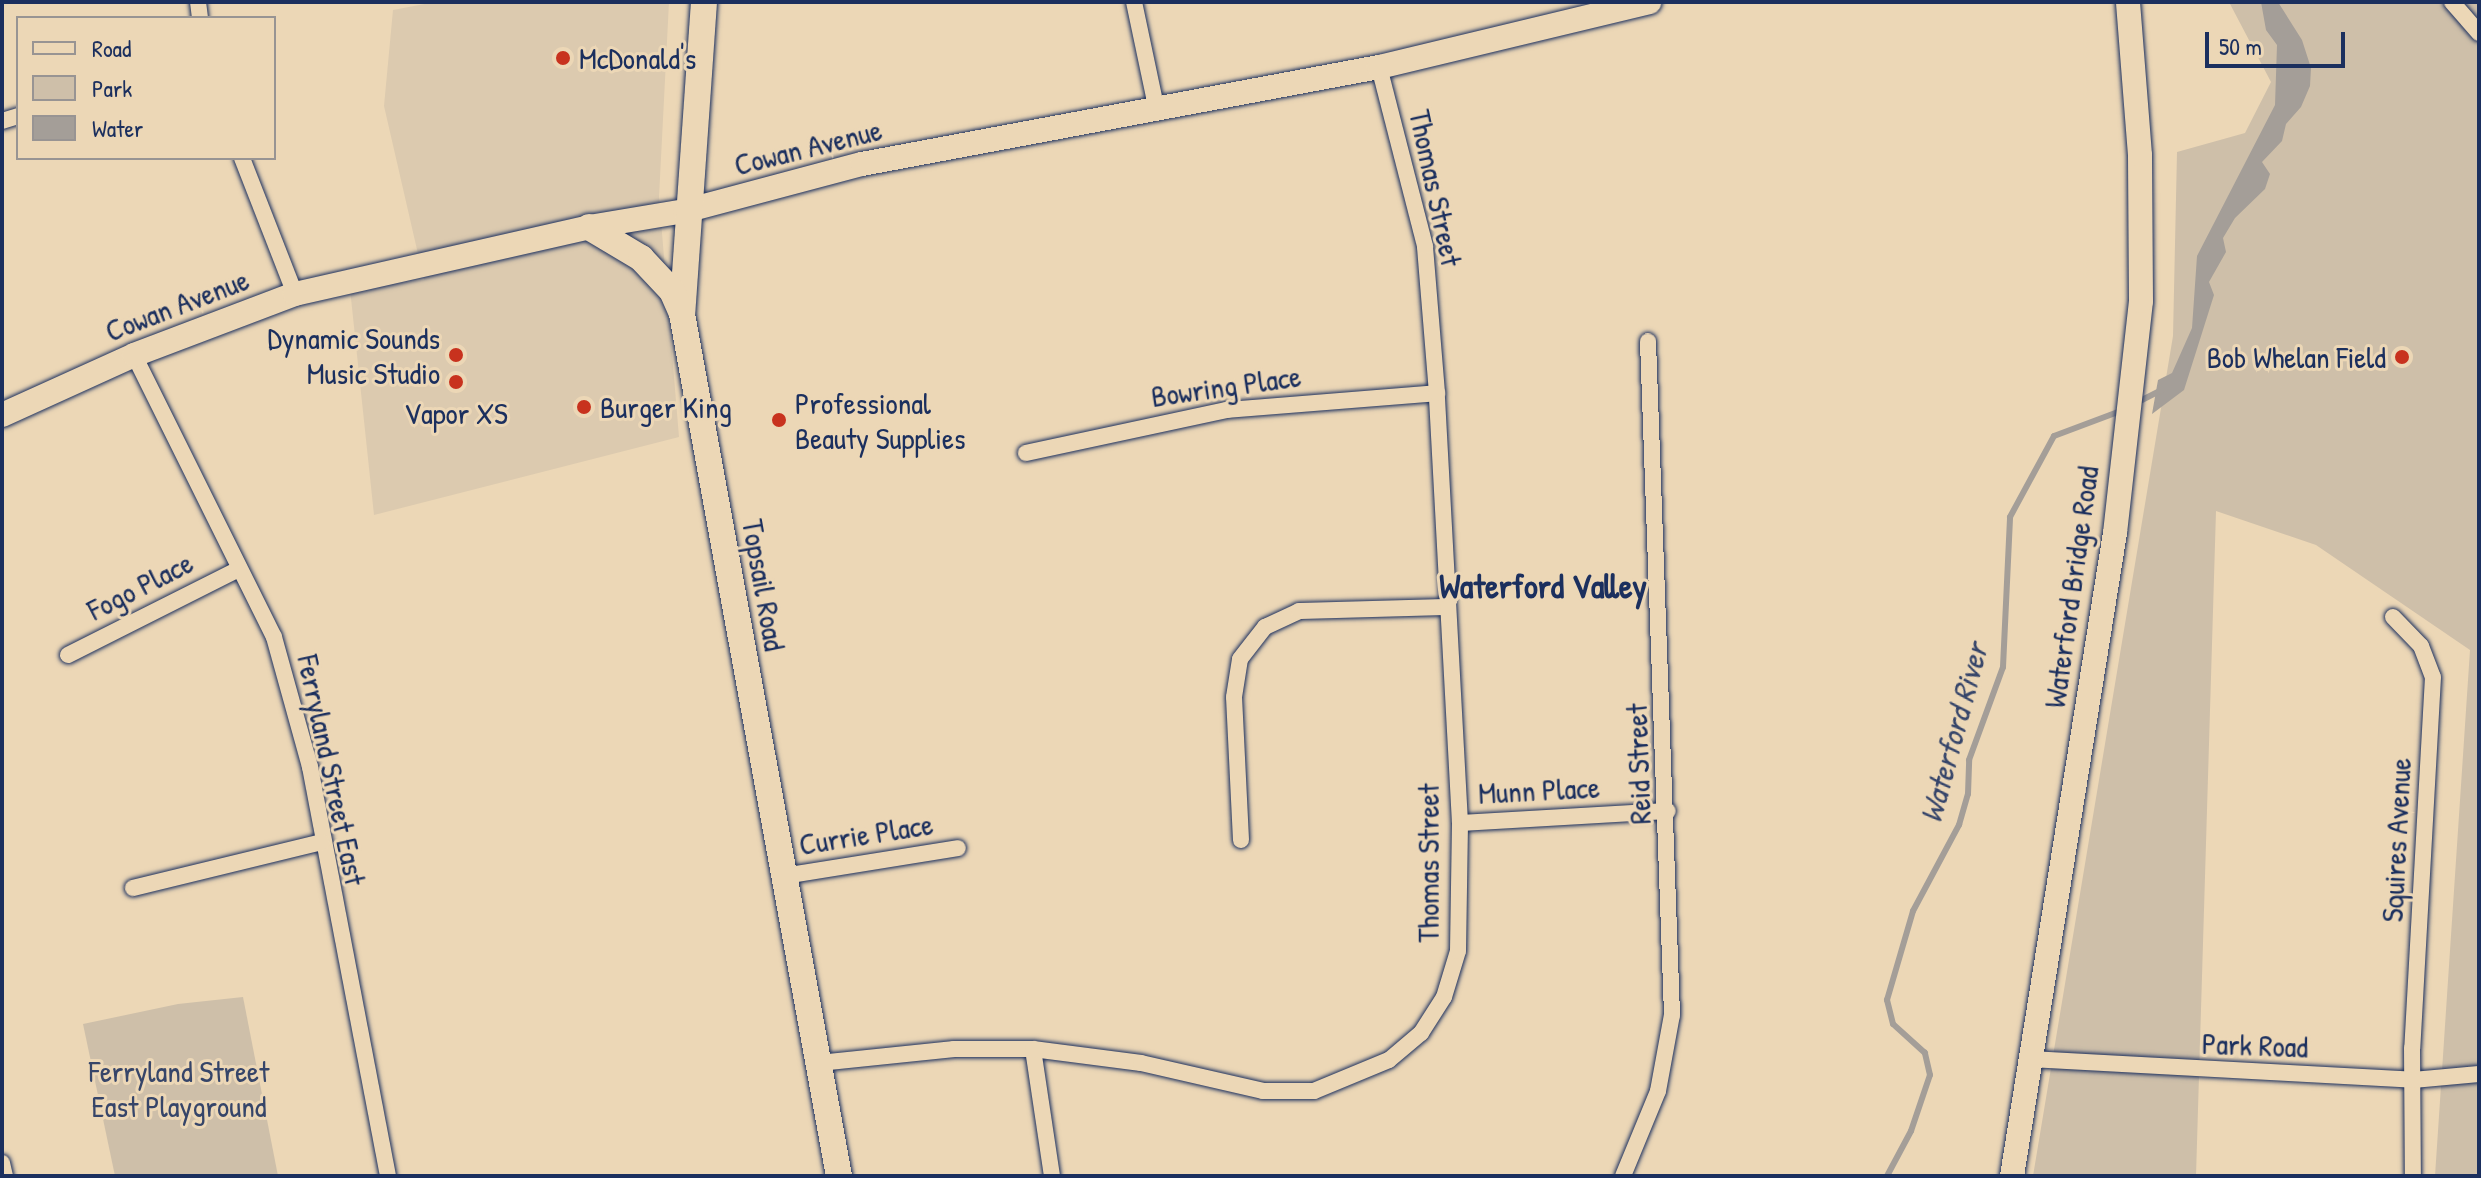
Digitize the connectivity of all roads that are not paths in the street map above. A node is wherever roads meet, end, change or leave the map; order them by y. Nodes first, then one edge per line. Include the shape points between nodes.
1 (704, 2) edge
2 (1134, 2) edge
3 (1649, 2) edge
4 (2128, 2) edge
5 (2452, 2) edge
6 (2479, 33) edge
7 (1379, 67) junction
8 (1157, 111) junction
9 (243, 160) edge
10 (685, 211) junction
11 (589, 227) junction
12 (295, 294) junction
13 (682, 314) junction
14 (1648, 341) dead end
15 (134, 355) junction
16 (1437, 393) junction
17 (2, 415) edge
18 (1026, 453) dead end
19 (239, 569) junction
20 (1446, 607) junction
21 (2393, 617) dead end
22 (68, 655) dead end
23 (1668, 811) junction
24 (1460, 823) junction
25 (1241, 840) dead end
26 (321, 842) junction
27 (958, 848) dead end
28 (784, 876) junction
29 (133, 888) dead end
30 (1033, 1049) junction
31 (2030, 1059) junction
32 (819, 1063) junction
33 (2479, 1074) edge
34 (2413, 1080) junction
35 (2, 1163) edge
36 (5, 1176) edge
37 (388, 1176) edge
38 (839, 1176) edge
39 (1052, 1176) edge
40 (1623, 1176) edge
41 (2012, 1176) edge
42 (2413, 1176) edge

1 - 10 main road, Topsail Road
2 - 8 street
3 - 7 street, Cowan Avenue
4 - 31 street, Waterford Bridge Road via 2140,155 2141,301 2115,533
5 - 6 street
7 - 8 street, Cowan Avenue
7 - 16 street, Thomas Street via 1425,246
8 - 10 street, Cowan Avenue via 862,164
9 - 12 street
10 - 11 street, Cowan Avenue
10 - 13 main road, Topsail Road
11 - 12 street, Cowan Avenue
11 - 13 main road via 651,267 672,291
12 - 15 street, Cowan Avenue
13 - 28 main road, Topsail Road
14 - 23 street, Reid Street
15 - 17 street, Cowan Avenue
15 - 19 street, Ferryland Street East
16 - 18 street, Bowring Place via 1227,410
16 - 20 street, Thomas Street
19 - 22 street, Fogo Place
19 - 26 street, Ferryland Street East via 274,637 310,767
20 - 24 street, Thomas Street
20 - 25 street via 1299,611 1265,627 1240,659 1234,697
21 - 34 street, Squires Avenue via 2421,646 2433,677
23 - 24 street, Munn Place
23 - 40 street, Reid Street via 1672,1015 1658,1091
24 - 30 street, Thomas Street via 1458,951 1448,986 1421,1033 1389,1060 1314,1091 1263,1091 1141,1063
26 - 29 street
26 - 37 street, Ferryland Street East
27 - 28 street, Currie Place
28 - 32 main road, Topsail Road
30 - 32 street, Thomas Street via 954,1049
30 - 39 street
31 - 34 street, Park Road
31 - 41 street, Waterford Bridge Road
32 - 38 main road, Topsail Road
33 - 34 street, Park Road
34 - 42 street, Squires Avenue
35 - 36 street

